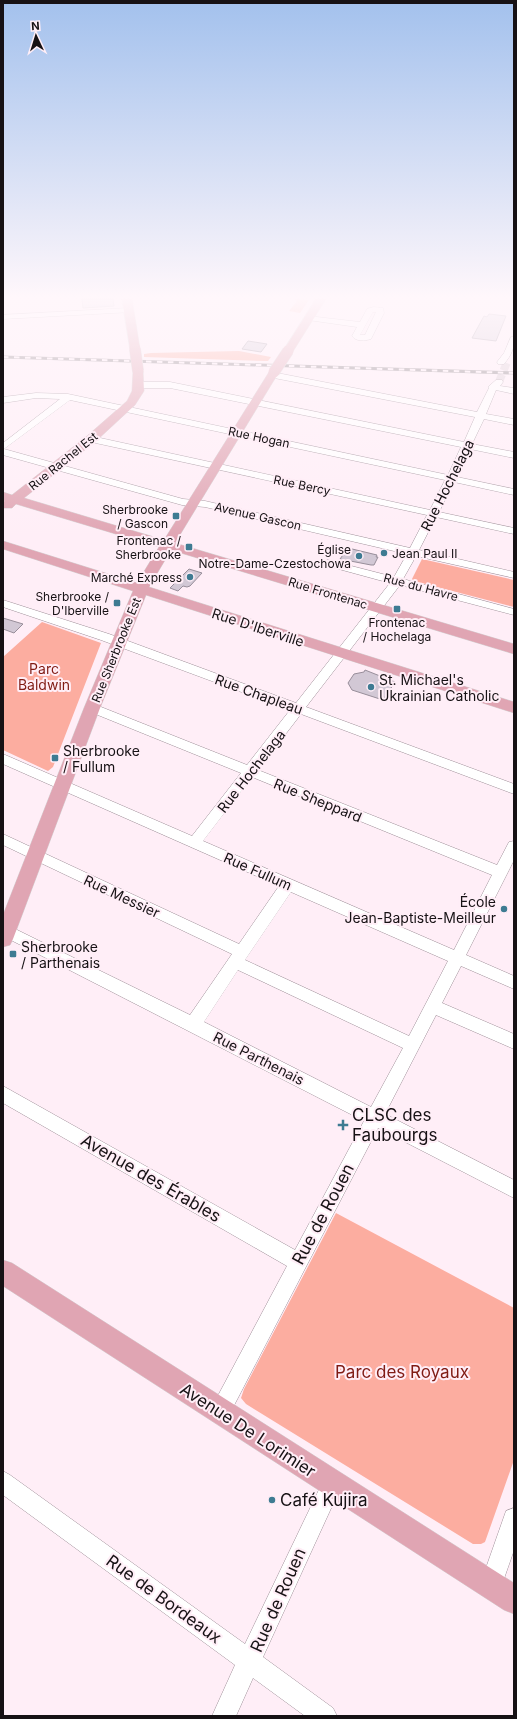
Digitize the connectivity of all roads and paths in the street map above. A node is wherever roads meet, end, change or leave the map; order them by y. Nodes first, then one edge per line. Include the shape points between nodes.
1 (139, 379) edge
2 (269, 379) edge
3 (299, 379) edge
4 (139, 385) junction
5 (514, 391) edge
6 (68, 398) junction
7 (3, 400) edge
8 (254, 402) junction
9 (125, 409) junction
10 (481, 415) junction
11 (514, 422) edge
12 (236, 432) junction
13 (91, 439) junction
14 (468, 446) junction
15 (3, 448) edge
16 (3, 452) edge
17 (514, 455) edge
18 (216, 466) junction
19 (56, 467) junction
20 (451, 478) junction
21 (514, 492) edge
22 (9, 498) edge
23 (194, 503) junction
24 (3, 508) edge
25 (433, 514) junction
26 (514, 532) edge
27 (3, 545) edge
28 (168, 545) junction
29 (413, 552) junction
30 (328, 563) dead end
31 (514, 575) edge
32 (397, 581) junction
33 (142, 589) junction
34 (3, 603) edge
35 (378, 608) junction
36 (514, 612) edge
37 (118, 642) junction
38 (514, 649) edge
39 (342, 653) junction
40 (92, 708) junction
41 (514, 708) edge
42 (299, 709) junction
43 (3, 759) edge
44 (250, 772) junction
45 (62, 786) junction
46 (514, 789) edge
47 (3, 839) edge
48 (194, 843) junction
49 (514, 846) edge
50 (36, 855) junction
51 (500, 872) junction
52 (288, 885) junction
53 (4, 933) edge
54 (239, 957) junction
55 (457, 957) junction
56 (514, 983) edge
57 (433, 1006) junction
58 (193, 1024) junction
59 (514, 1042) edge
60 (411, 1044) junction
61 (3, 1094) edge
62 (374, 1117) junction
63 (514, 1189) edge
64 (298, 1262) junction
65 (3, 1272) edge
66 (220, 1412) junction
67 (3, 1482) edge
68 (332, 1484) junction
69 (514, 1519) edge
70 (491, 1585) junction
71 (514, 1600) edge
72 (250, 1661) junction
73 (224, 1716) edge
74 (325, 1716) edge

1 - 4 main road, bridge
2 - 8 main road, Rue Sherbrooke Est
3 - 10 street
4 - 8 street via 170,385
4 - 9 main road, Rue Rachel Est via 135,397
5 - 10 street, Rue Hochelaga via 494,386
6 - 7 street, Rue Hogan via 28,395
6 - 9 street, Rue Hogan
6 - 15 street
8 - 12 main road, Rue Sherbrooke Est
8 - 14 street
9 - 12 street, Rue Hogan
9 - 13 main road, Rue Rachel Est
10 - 11 street
10 - 14 street, Rue Hochelaga
12 - 18 main road, Rue Sherbrooke Est
12 - 20 street, Rue Hogan
13 - 18 street, Rue Bercy
13 - 19 main road, Rue Rachel Est
14 - 17 street
14 - 20 street, Rue Hochelaga
16 - 19 street, Avenue Gascon
18 - 23 main road, Rue Sherbrooke Est
18 - 25 street, Rue Bercy
19 - 22 main road, Rue Rachel Est
19 - 23 street, Avenue Gascon
20 - 21 street, Rue Hogan
20 - 25 street, Rue Hochelaga
22 - 24 main road, Rue Rachel Est
22 - 28 main road, Rue Frontenac
23 - 28 main road, Rue Sherbrooke Est
23 - 29 street, Avenue Gascon
25 - 26 street, Rue Bercy
25 - 29 street, Rue Hochelaga
27 - 33 main road, Rue D'Iberville
28 - 33 main road, Rue Sherbrooke Est
28 - 35 main road, Rue Frontenac
29 - 31 street, Avenue Gascon
29 - 32 street, Rue Hochelaga
30 - 32 street, Rue du Havre
32 - 35 street, Rue Hochelaga
32 - 36 street, Rue du Havre
33 - 37 main road, Rue Sherbrooke Est
33 - 39 main road, Rue D'Iberville
34 - 37 street, Rue Chapleau
35 - 38 main road, Rue Frontenac
35 - 39 street, Rue Hochelaga
37 - 40 main road, Rue Sherbrooke Est
37 - 42 street, Rue Chapleau
39 - 41 main road, Rue D'Iberville
39 - 42 street, Rue Hochelaga
40 - 44 street, Rue Sheppard
40 - 45 main road, Rue Sherbrooke Est
42 - 44 street, Rue Hochelaga
42 - 46 street, Rue Chapleau
43 - 45 street, Rue Fullum
44 - 48 street, Rue Hochelaga
44 - 51 street, Rue Sheppard
45 - 48 street, Rue Fullum
45 - 50 main road, Rue Sherbrooke Est
47 - 50 street, Rue Messier
48 - 52 street, Rue Fullum
49 - 51 street, Rue de Rouen
50 - 53 main road, Rue Sherbrooke Est
50 - 54 street, Rue Messier
51 - 55 street, Rue de Rouen
52 - 54 street
52 - 55 street, Rue Fullum
53 - 58 street, Rue Parthenais
54 - 58 street
54 - 60 street, Rue Messier
55 - 56 street, Rue Fullum
55 - 57 street, Rue de Rouen
57 - 59 street
57 - 60 street, Rue de Rouen
58 - 62 street, Rue Parthenais
60 - 62 street, Rue de Rouen
61 - 64 street, Avenue des Érables
62 - 63 street, Rue Parthenais
62 - 64 street, Rue de Rouen
64 - 66 street, Rue de Rouen
65 - 66 main road, Avenue De Lorimier
66 - 68 main road, Avenue De Lorimier
67 - 72 street, Rue de Bordeaux
68 - 70 main road, Avenue De Lorimier
68 - 72 street, Rue de Rouen
69 - 70 street
70 - 71 main road, Avenue De Lorimier
72 - 73 street, Rue de Rouen
72 - 74 street, Rue de Bordeaux

